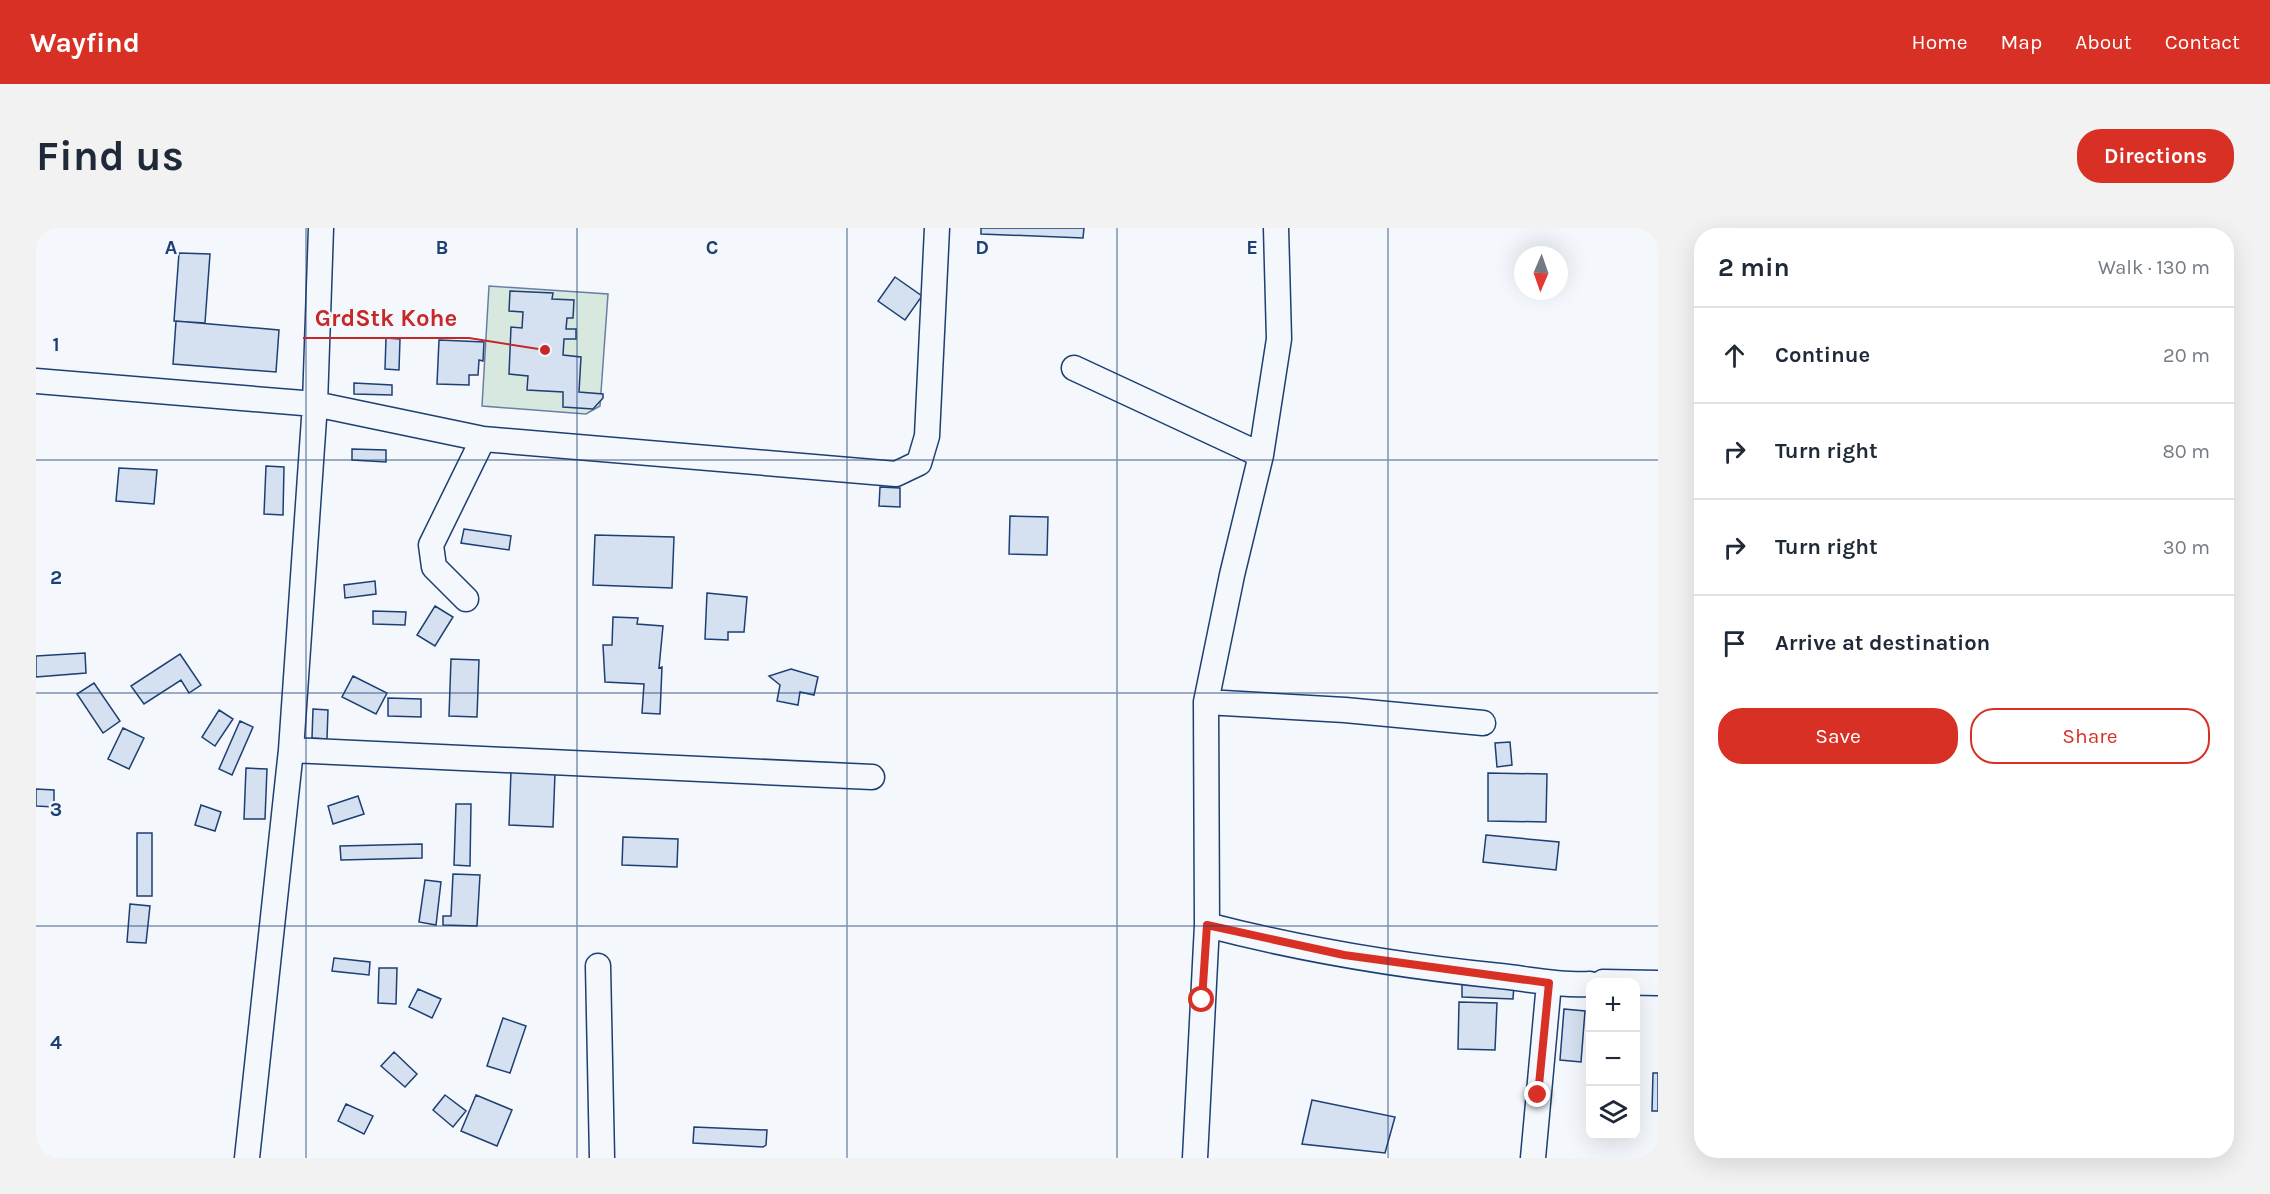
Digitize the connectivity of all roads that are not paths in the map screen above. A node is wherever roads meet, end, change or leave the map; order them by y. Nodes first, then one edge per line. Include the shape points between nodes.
1 (321, 228) edge
2 (937, 228) edge
3 (1276, 228) edge
4 (1074, 368) dead end
5 (36, 381) edge
6 (315, 404) junction
7 (483, 439) junction
8 (1261, 455) junction
9 (466, 599) dead end
10 (1206, 702) junction
11 (1483, 723) dead end
12 (291, 750) junction
13 (872, 777) dead end
14 (1207, 925) junction
15 (598, 966) dead end
16 (1549, 983) junction
17 (1640, 983) edge
18 (1658, 983) edge
19 (1586, 984) edge
20 (247, 1158) edge
21 (602, 1158) edge
22 (1195, 1158) edge
23 (1533, 1158) edge

1 - 6 street
2 - 7 street via 927,436 919,462 896,474
3 - 8 street via 1279,339
4 - 8 street
5 - 6 street
6 - 7 street
6 - 12 street
7 - 9 street via 431,545 434,567
8 - 10 street
10 - 11 street
10 - 14 street
12 - 13 street
12 - 20 street
14 - 16 street via 1344,955
14 - 22 street
15 - 21 street
16 - 19 street
16 - 23 street
17 - 18 street

